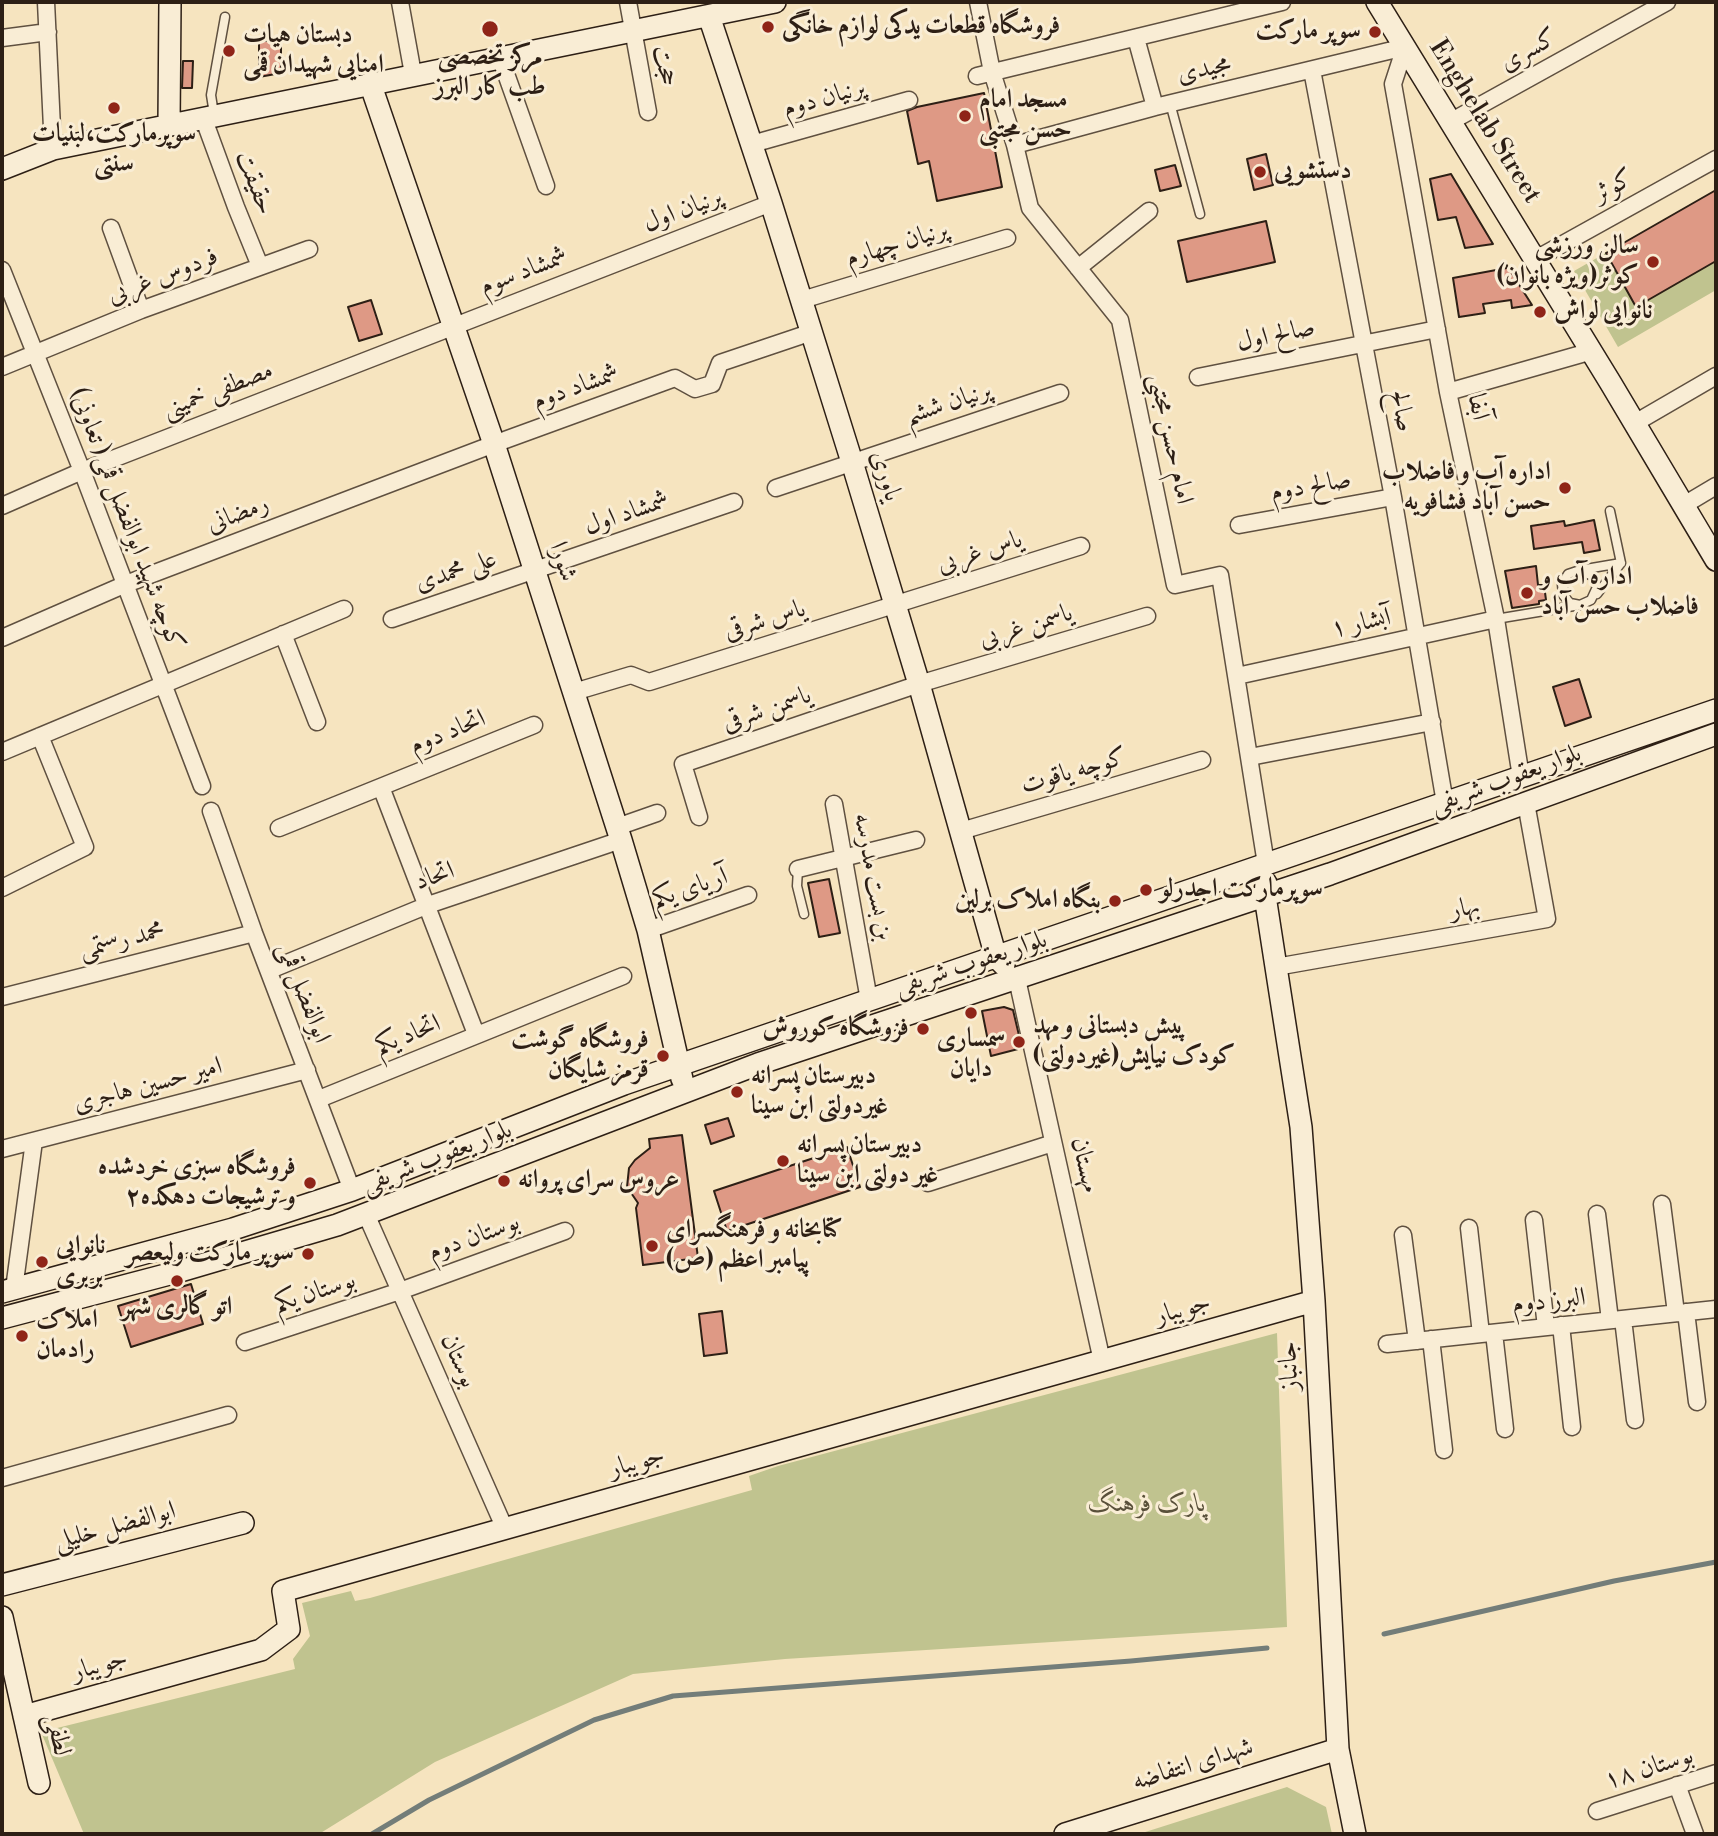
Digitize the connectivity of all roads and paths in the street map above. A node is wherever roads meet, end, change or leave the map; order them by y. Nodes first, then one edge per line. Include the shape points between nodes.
1 (46, 2) edge
2 (170, 2) edge
3 (400, 2) edge
4 (628, 2) edge
5 (775, 2) edge
6 (978, 2) edge
7 (1282, 2) edge
8 (1377, 2) edge
9 (1667, 2) edge
10 (709, 16) junction
11 (225, 17) dead end
12 (631, 30) junction
13 (48, 32) junction
14 (2, 38) edge
15 (1136, 38) junction
16 (1405, 47) junction
17 (500, 57) junction
18 (1312, 70) junction
19 (413, 74) junction
20 (984, 74) junction
21 (370, 83) junction
22 (909, 100) dead end
23 (1162, 105) junction
24 (648, 112) dead end
25 (208, 116) junction
26 (1450, 122) junction
27 (169, 124) junction
28 (752, 144) junction
29 (1015, 145) junction
30 (53, 149) junction
31 (1716, 160) edge
32 (2, 169) edge
33 (545, 186) dead end
34 (771, 203) junction
35 (1149, 211) dead end
36 (1200, 215) dead end
37 (111, 228) dead end
38 (1007, 238) dead end
39 (309, 249) dead end
40 (1535, 259) junction
41 (612, 265) joint
42 (261, 266) junction
43 (1078, 268) junction
44 (2, 270) edge
45 (802, 300) junction
46 (141, 310) junction
47 (454, 326) junction
48 (1437, 329) junction
49 (812, 332) junction
50 (1364, 342) junction
51 (1592, 351) junction
52 (35, 354) junction
53 (2, 367) edge
54 (1716, 376) edge
55 (1198, 377) dead end
56 (1448, 392) junction
57 (1060, 393) dead end
58 (1635, 424) junction
59 (494, 444) junction
60 (852, 462) junction
61 (82, 471) junction
62 (1716, 486) edge
63 (776, 488) dead end
64 (1393, 498) junction
65 (734, 502) dead end
66 (1684, 505) junction
67 (2, 506) edge
68 (1610, 511) dead end
69 (1239, 525) dead end
70 (1081, 546) dead end
71 (1716, 561) edge
72 (1621, 563) junction
73 (1580, 570) junction
74 (536, 571) junction
75 (126, 584) junction
76 (1563, 595) junction
77 (1591, 600) junction
78 (1580, 605) junction
79 (895, 606) junction
80 (1560, 608) junction
81 (344, 609) dead end
82 (1147, 616) dead end
83 (392, 619) dead end
84 (1496, 619) junction
85 (283, 634) junction
86 (1417, 636) junction
87 (2, 638) edge
88 (1237, 676) junction
89 (163, 684) junction
90 (919, 684) junction
91 (574, 692) junction
92 (1716, 710) edge
93 (317, 722) dead end
94 (1432, 722) junction
95 (534, 725) dead end
96 (1716, 734) edge
97 (40, 736) junction
98 (2, 752) edge
99 (1250, 757) junction
100 (1202, 760) dead end
101 (1521, 777) junction
102 (202, 786) dead end
103 (381, 787) junction
104 (1445, 803) junction
105 (1527, 803) junction
106 (834, 804) dead end
107 (211, 811) dead end
108 (657, 813) dead end
109 (699, 817) dead end
110 (279, 828) dead end
111 (961, 831) junction
112 (619, 834) junction
113 (916, 840) dead end
114 (844, 858) junction
115 (1266, 864) junction
116 (799, 869) joint
117 (2, 888) edge
118 (748, 895) dead end
119 (1265, 896) junction
120 (428, 905) junction
121 (804, 915) dead end
122 (648, 930) junction
123 (254, 933) junction
124 (996, 957) junction
125 (1276, 967) junction
126 (270, 970) junction
127 (623, 976) dead end
128 (1017, 979) junction
129 (2, 997) edge
130 (869, 1000) junction
131 (477, 1034) junction
132 (679, 1065) junction
133 (307, 1070) junction
134 (685, 1093) junction
135 (319, 1099) junction
136 (34, 1141) junction
137 (1054, 1143) junction
138 (2, 1149) edge
139 (928, 1183) dead end
140 (352, 1190) junction
141 (1662, 1204) dead end
142 (366, 1214) junction
143 (1597, 1214) dead end
144 (1534, 1220) dead end
145 (1469, 1228) dead end
146 (565, 1231) dead end
147 (1404, 1235) dead end
148 (8, 1290) edge
149 (400, 1291) junction
150 (1314, 1301) junction
151 (1716, 1309) edge
152 (1681, 1313) junction
153 (2, 1315) edge
154 (1617, 1320) junction
155 (1553, 1326) junction
156 (1488, 1333) junction
157 (1424, 1340) junction
158 (245, 1342) dead end
159 (1387, 1344) dead end
160 (1102, 1362) junction
161 (1698, 1402) dead end
162 (228, 1415) dead end
163 (1636, 1420) dead end
164 (1572, 1427) dead end
165 (1505, 1429) dead end
166 (1444, 1450) dead end
167 (2, 1478) edge
168 (243, 1523) dead end
169 (505, 1529) junction
170 (2, 1585) edge
171 (2, 1617) edge
172 (24, 1716) junction
173 (1338, 1749) junction
174 (1716, 1773) edge
175 (39, 1783) dead end
176 (1677, 1786) junction
177 (1597, 1811) dead end
178 (1065, 1834) edge
179 (1355, 1834) edge
180 (1695, 1834) edge

1 - 13 street
2 - 27 street
3 - 19 street
4 - 12 street, حجت
5 - 10 street
6 - 20 street, امام حسن مجتبی
7 - 15 street
8 - 16 street, Enghelab Street
9 - 26 street, کسری
10 - 12 street
10 - 28 street, یاوری
11 - 25 lane
12 - 17 street
12 - 24 street, حجت
13 - 14 street
13 - 30 street
15 - 20 street
15 - 23 street
16 - 18 street, مجیدی
16 - 26 street, Enghelab Street
16 - 48 street, آبفا via 1393,84
17 - 19 street
17 - 33 street
18 - 23 street, مجیدی
18 - 50 street, صالح
19 - 21 street
20 - 29 street, امام حسن مجتبی
21 - 25 street
21 - 47 street, شورا
22 - 28 street, پرنیان دوم
23 - 29 street, مجیدی
23 - 36 lane
25 - 27 street
25 - 42 street, حقیقت
26 - 40 street, Enghelab Street
27 - 30 street
28 - 34 street, یاوری
29 - 43 street, امام حسن مجتبی via 1030,208
30 - 32 street
31 - 40 street, کوثر
34 - 41 street, پرنیان اول
34 - 45 street, یاوری
35 - 43 street
37 - 46 street
38 - 45 street, پرنیان چهارم
39 - 42 street, فردوس غربی
40 - 51 street, Enghelab Street
41 - 47 street, شمشاد سوم
42 - 46 street, فردوس غربی
43 - 88 street, امام حسن مجتبی via 1120,320 1175,585 1220,575
44 - 52 street, کوچه شهید ابوالفضل قمی( تعاونی)
45 - 49 street, یاوری
46 - 52 street, فردوس غربی
47 - 59 street, شورا
47 - 61 street, مصطفی خمینی
48 - 50 street, صالح اول
48 - 56 street, آبفا
49 - 59 street, شمشاد دوم via 720,363 712,384 695,389 675,378
49 - 60 street, یاوری
50 - 55 street, صالح اول
50 - 64 street, صالح
51 - 56 street
51 - 58 street, Enghelab Street
52 - 53 street, فردوس غربی
52 - 61 street, کوچه شهید ابوالفضل قمی( تعاونی)
54 - 58 street
56 - 84 street, آبفا
57 - 60 street, پرنیان ششم
58 - 66 street, Enghelab Street
59 - 74 street, شورا
59 - 75 street, رمضانی
60 - 63 street, پرنیان ششم
60 - 79 street, یاوری
61 - 67 street, مصطفی خمینی
61 - 75 street, کوچه شهید ابوالفضل قمی( تعاونی)
62 - 66 street
64 - 69 street, صالح دوم
64 - 86 street, صالح
65 - 74 street, شمشاد اول
66 - 71 street, Enghelab Street
68 - 72 lane
70 - 79 street, یاس غربی
72 - 73 lane
72 - 77 lane
73 - 76 lane via 1568,574 1562,584
73 - 77 lane via 1592,576 1597,587
74 - 83 street, علی محمدی
74 - 91 street, شورا
75 - 87 street, رمضانی
75 - 89 street, کوچه شهید ابوالفضل قمی( تعاونی)
76 - 78 lane
76 - 80 lane
77 - 78 lane
78 - 80 lane
79 - 90 street, یاوری
79 - 91 street, یاس شرقی via 649,682 631,675
80 - 84 lane
81 - 85 street
82 - 90 street, یاسمن غربی
84 - 86 street, آبشار ۱
84 - 101 street, آبفا
85 - 89 street
85 - 93 street
86 - 88 street, آبشار ۱
86 - 94 street, صالح
88 - 99 street, امام حسن مجتبی
89 - 97 street
89 - 102 street, کوچه شهید ابوالفضل قمی( تعاونی)
90 - 109 street, یاسمن شرقی via 684,764
90 - 111 street, یاوری
91 - 112 street, شورا
92 - 101 street, بلوار یعقوب شریفی
94 - 99 street
94 - 104 street, صالح
95 - 103 street, اتحاد دوم
96 - 105 street, بلوار یعقوب شریفی
97 - 98 street
97 - 117 street via 85,847
99 - 115 street, امام حسن مجتبی
100 - 111 street, کوچه یاقوت
101 - 104 street, بلوار یعقوب شریفی
103 - 110 street, اتحاد دوم
103 - 120 street
104 - 115 street, بلوار یعقوب شریفی
105 - 119 street, بلوار یعقوب شریفی
105 - 125 street, بهار via 1547,919
106 - 114 street, بن بست مدرسه
107 - 123 street, ابوالفضل قمی
108 - 112 street, اتحاد
111 - 124 street, یاوری
112 - 120 street, اتحاد
112 - 122 street, شورا
113 - 114 street
114 - 116 street
114 - 130 street, بن بست مدرسه
115 - 119 street, جانباز
115 - 124 street, بلوار یعقوب شریفی
116 - 121 lane via 797,886
118 - 122 street, آریای یکم
119 - 125 street, جانباز
119 - 128 street, بلوار یعقوب شریفی
120 - 126 street, اتحاد
120 - 131 street, اتحاد یکم
122 - 132 street, شورا
123 - 126 street, ابوالفضل قمی
123 - 129 street, محمد رستمی
124 - 128 street
124 - 130 street, بلوار یعقوب شریفی
125 - 150 street, جانباز via 1301,1127
126 - 133 street, ابوالفضل قمی
127 - 131 street, اتحاد یکم
128 - 134 street, بلوار یعقوب شریفی via 758,1064
128 - 137 street, مهستان
130 - 132 street, بلوار یعقوب شریفی
131 - 135 street, اتحاد یکم
132 - 134 street, شورا
132 - 140 street, بلوار یعقوب شریفی
133 - 135 street, ابوالفضل قمی
133 - 136 street, امیر حسین هاجری
134 - 142 street, بلوار یعقوب شریفی
135 - 140 street, ابوالفضل قمی
136 - 138 street, امیر حسین هاجری
136 - 148 street
137 - 139 street
137 - 160 street, مهستان
140 - 148 street, بلوار یعقوب شریفی via 233,1229
141 - 152 street
142 - 149 street, بوستان
142 - 153 street, بلوار یعقوب شریفی via 177,1272
143 - 154 street
144 - 155 street
145 - 156 street
146 - 149 street, بوستان دوم
147 - 157 street
148 - 153 street
149 - 158 street, بوستان یکم
149 - 169 street, بوستان
150 - 160 street, جویبار
150 - 173 street, جانباز
151 - 152 street, البرز دوم
152 - 154 street, البرز دوم
152 - 161 street
154 - 155 street, البرز دوم
154 - 163 street
155 - 156 street, البرز دوم
155 - 164 street
156 - 157 street, البرز دوم
156 - 165 street
157 - 159 street, البرز دوم
157 - 166 street
160 - 169 street, جویبار
162 - 167 street
168 - 170 street, ابوالفضل خلیلی
169 - 172 street, جویبار via 283,1591 289,1629 261,1650
171 - 172 street, لطفی
172 - 175 street, لطفی
173 - 178 street, شهدای انتفاضه
173 - 179 street, جانباز
174 - 176 street, بوستان ۱۸
176 - 177 street, بوستان ۱۸
176 - 180 street

